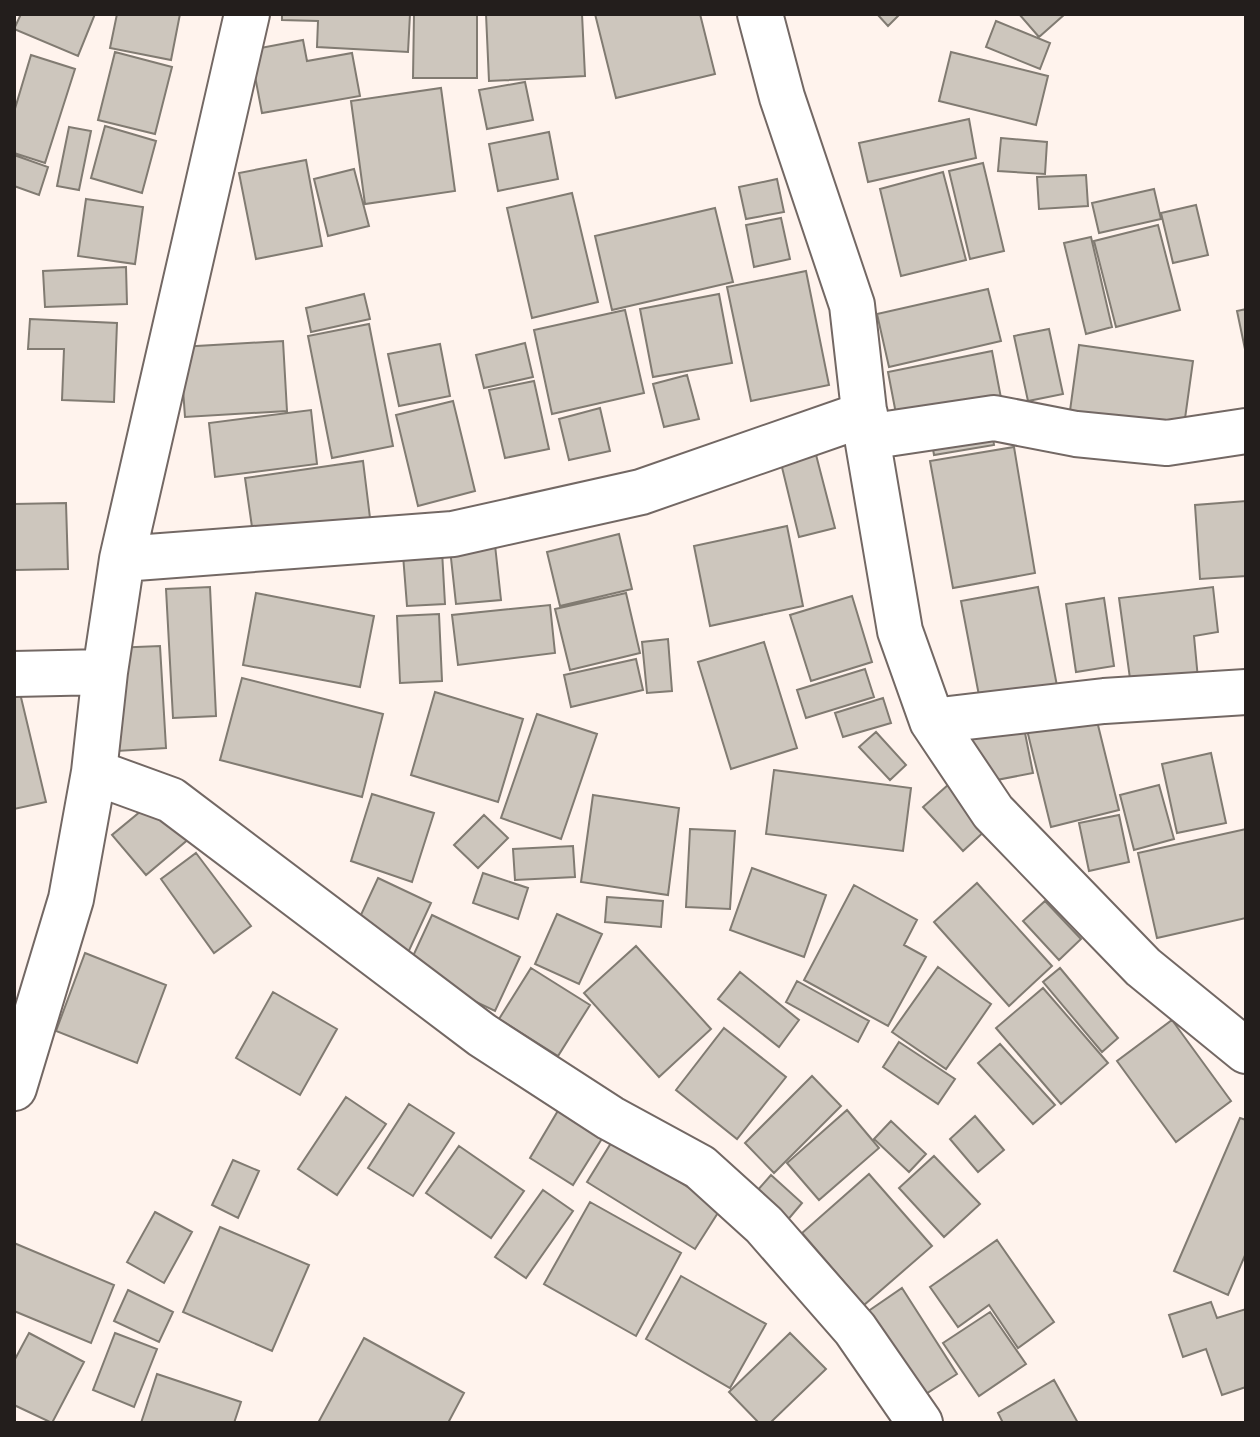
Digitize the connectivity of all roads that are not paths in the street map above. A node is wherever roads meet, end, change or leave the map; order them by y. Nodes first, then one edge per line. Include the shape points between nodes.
1 (247, 14) edge
2 (760, 14) edge
3 (866, 425) junction
4 (1246, 431) edge
5 (122, 559) junction
6 (105, 672) junction
7 (14, 674) edge
8 (1246, 692) edge
9 (932, 721) junction
10 (94, 772) junction
11 (1246, 1051) edge
12 (14, 1088) edge
13 (920, 1423) edge

1 - 5 street
2 - 3 street via 782,97 852,305
3 - 4 street via 994,418 1076,434 1167,443
3 - 5 street via 641,492 453,534
3 - 9 street via 900,631
5 - 6 street
6 - 7 street
6 - 10 street
8 - 9 street via 1104,701
9 - 11 street via 993,812 1143,967
10 - 12 street via 71,899
10 - 13 street via 171,800 482,1035 610,1118 700,1167 764,1225 855,1329

